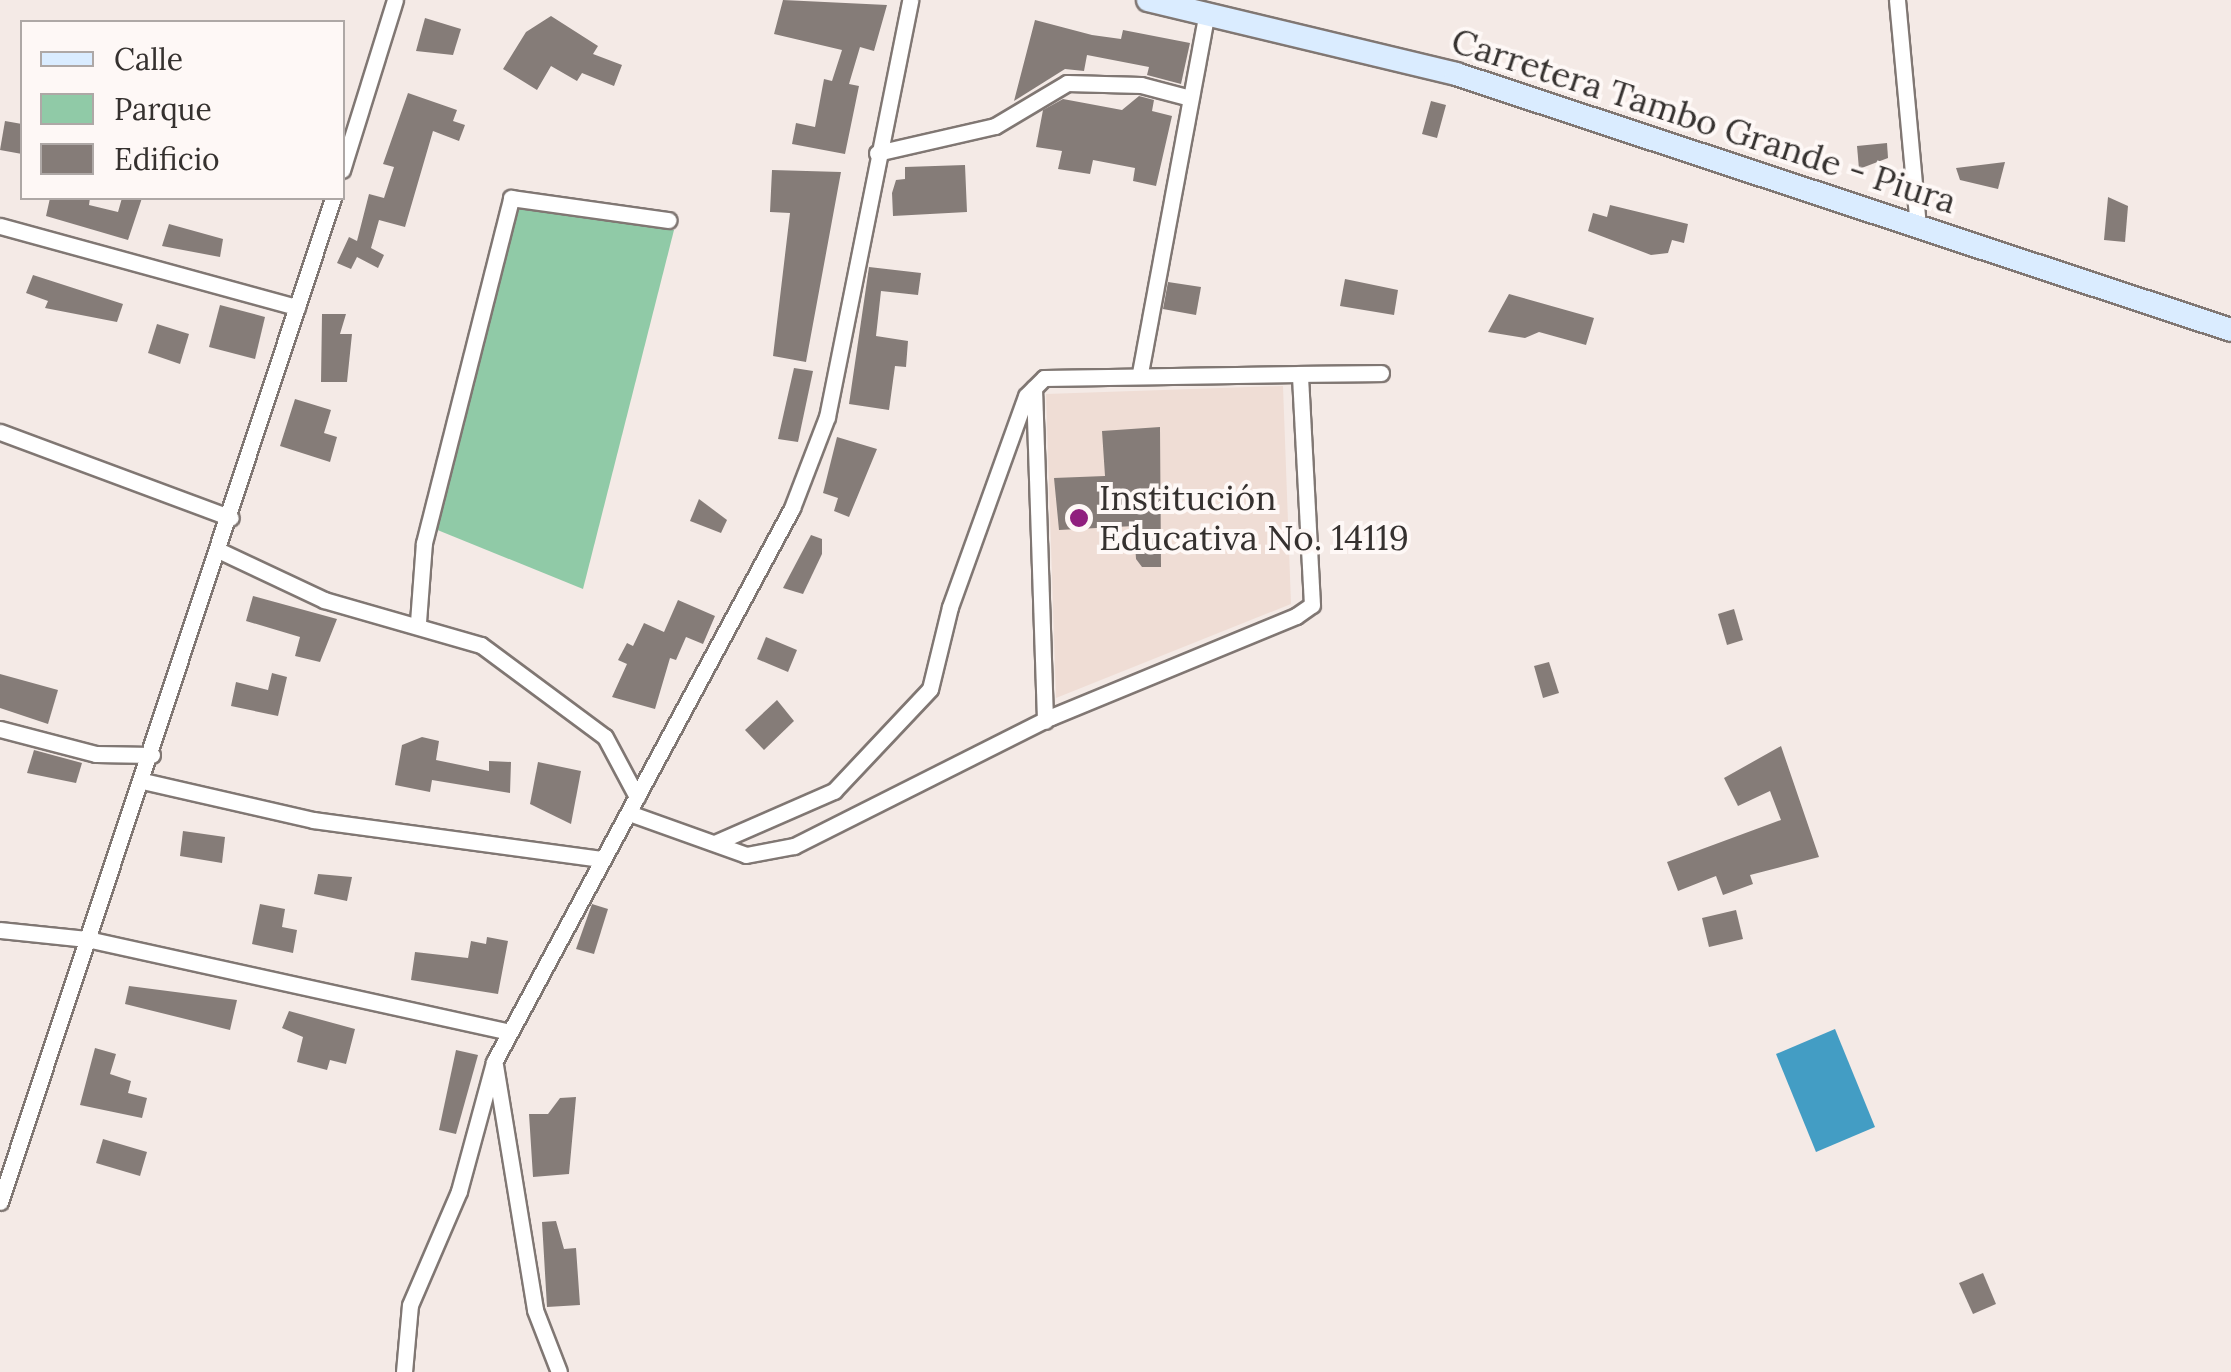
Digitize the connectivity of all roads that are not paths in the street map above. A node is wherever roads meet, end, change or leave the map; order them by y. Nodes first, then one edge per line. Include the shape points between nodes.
1 (395, 0) edge
2 (910, 0) edge
3 (1148, 0) edge
4 (1897, 0) edge
5 (1207, 13) junction
6 (1190, 98) junction
7 (876, 154) junction
8 (345, 160) edge
9 (333, 200) edge
10 (668, 220) dead end
11 (0, 226) edge
12 (1918, 228) junction
13 (297, 306) junction
14 (2231, 330) edge
15 (1140, 373) junction
16 (1380, 373) dead end
17 (1300, 374) junction
18 (1034, 388) junction
19 (0, 432) edge
20 (231, 518) junction
21 (220, 550) junction
22 (418, 622) junction
23 (1045, 721) junction
24 (0, 729) edge
25 (152, 755) junction
26 (142, 781) junction
27 (637, 797) junction
28 (628, 814) junction
29 (717, 842) junction
30 (601, 858) junction
31 (0, 930) edge
32 (87, 939) junction
33 (509, 1032) junction
34 (494, 1062) junction
35 (0, 1202) edge
36 (404, 1372) edge
37 (559, 1372) edge

1 - 8 street
2 - 7 street
3 - 5 main road, Carretera Tambo Grande - Piura
4 - 12 street
5 - 6 street
5 - 12 main road, Carretera Tambo Grande - Piura via 1456,74
6 - 7 street via 1141,86 1067,83 994,126
6 - 15 street
7 - 27 street via 827,417 792,508
9 - 13 street
10 - 22 street via 510,198 428,525
11 - 13 street
12 - 14 main road, Carretera Tambo Grande - Piura
13 - 20 street
15 - 17 street
15 - 18 street via 1044,378
16 - 17 street
17 - 23 street via 1312,605
18 - 23 street
18 - 29 street via 950,606 930,689 834,791
19 - 20 street
20 - 21 street
21 - 22 street via 324,600
21 - 25 street
22 - 27 street via 482,645 573,711 605,737
23 - 29 street via 794,846 746,855
24 - 25 street via 96,754
25 - 26 street
26 - 30 street via 314,820
26 - 32 street
27 - 28 street
28 - 29 street
28 - 30 street
30 - 33 street
31 - 32 street
32 - 33 street
32 - 35 street
33 - 34 street
34 - 36 street via 459,1191 410,1305
34 - 37 street via 535,1310

